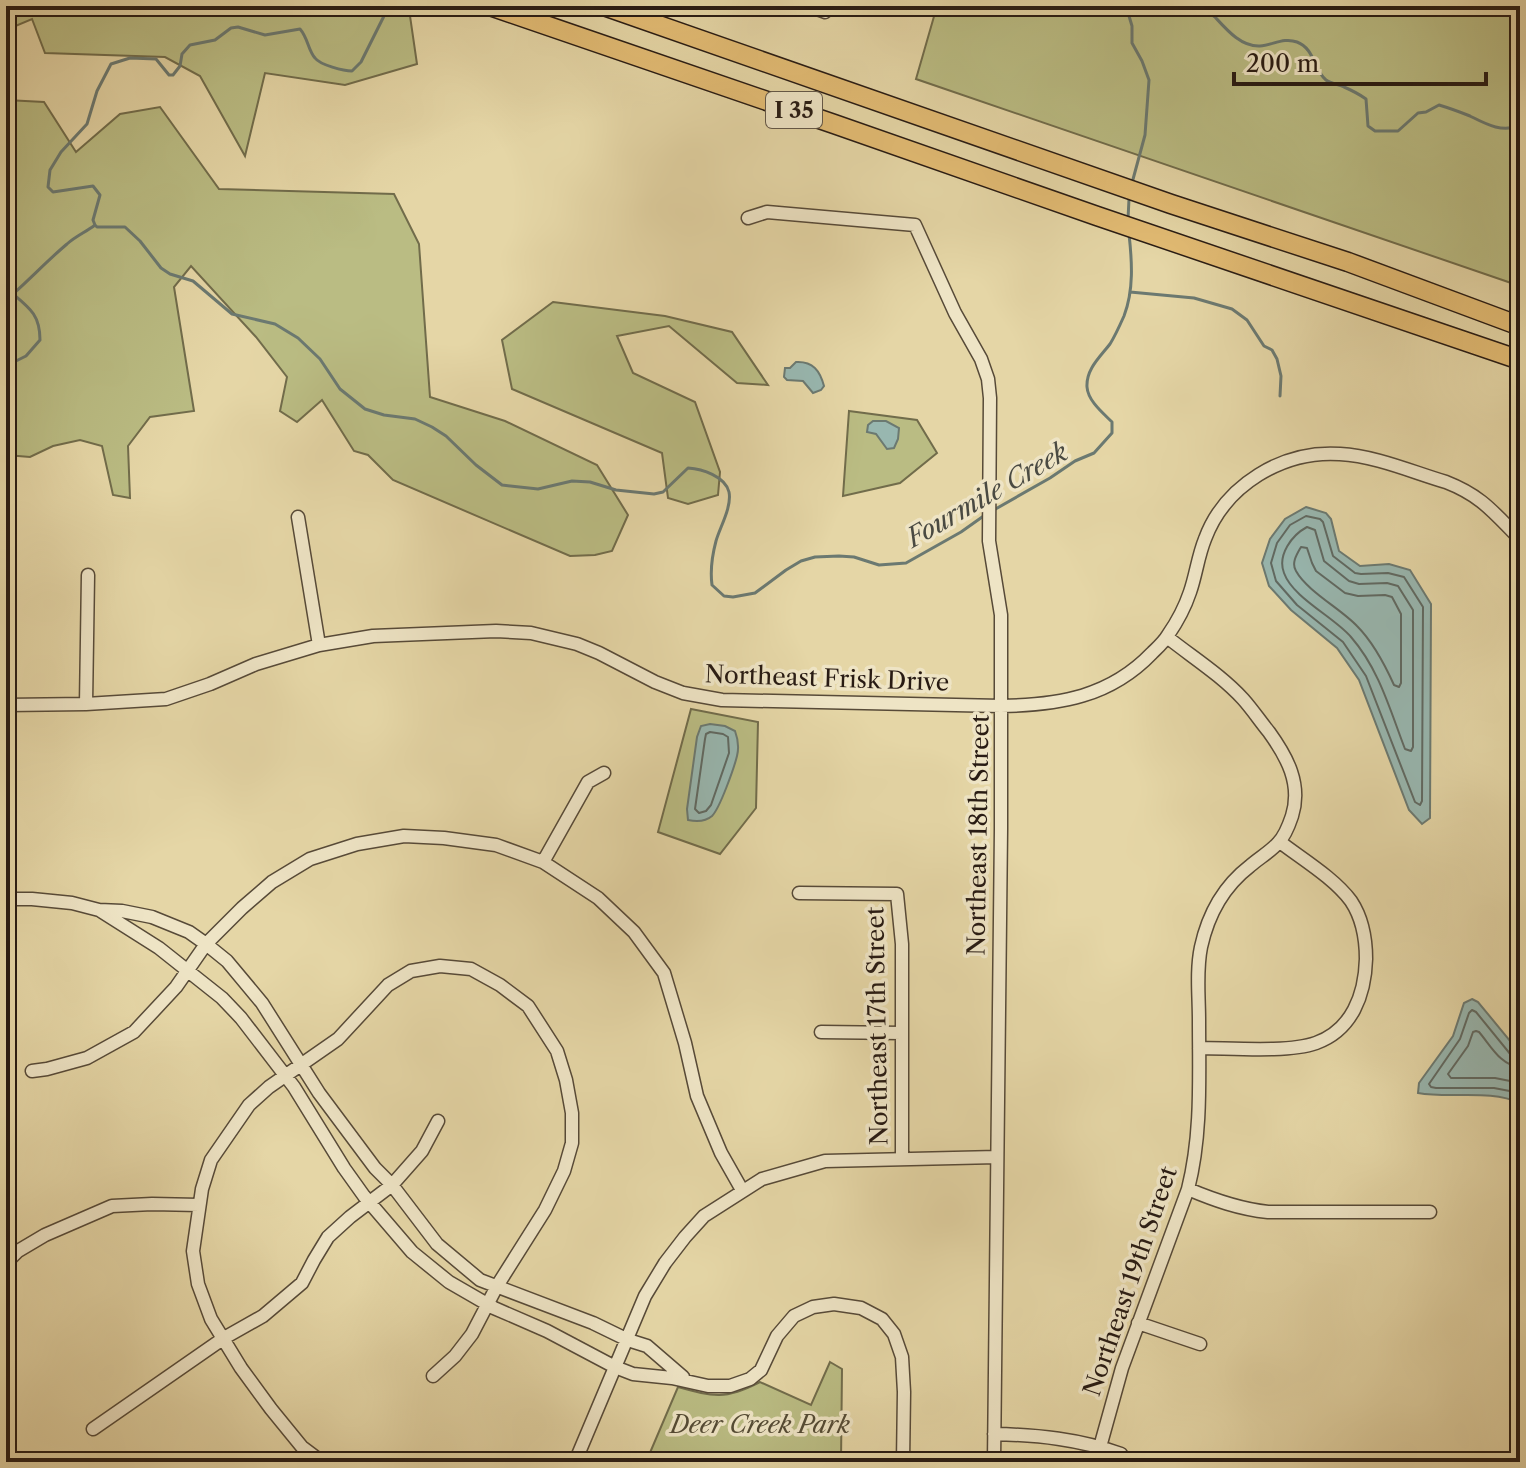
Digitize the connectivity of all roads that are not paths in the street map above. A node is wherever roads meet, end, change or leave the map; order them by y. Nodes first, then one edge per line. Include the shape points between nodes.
1 (490, 6) edge
2 (604, 6) edge
3 (809, 6) edge
4 (826, 9) edge
5 (748, 218) dead end
6 (1520, 326) edge
7 (1520, 360) edge
8 (298, 517) dead end
9 (1520, 539) edge
10 (88, 575) dead end
11 (1167, 637) junction
12 (319, 645) junction
13 (86, 704) junction
14 (6, 705) edge
15 (1001, 706) junction
16 (604, 773) dead end
17 (1280, 842) junction
18 (543, 862) junction
19 (799, 893) dead end
20 (6, 899) edge
21 (99, 910) junction
22 (206, 944) junction
23 (188, 971) junction
24 (821, 1032) dead end
25 (902, 1033) junction
26 (1199, 1048) junction
27 (301, 1066) junction
28 (32, 1071) dead end
29 (286, 1076) junction
30 (438, 1121) dead end
31 (997, 1157) junction
32 (902, 1158) junction
33 (392, 1185) junction
34 (1188, 1189) junction
35 (742, 1190) junction
36 (370, 1202) junction
37 (199, 1205) junction
38 (1430, 1212) dead end
39 (6, 1263) edge
40 (497, 1286) junction
41 (488, 1304) junction
42 (1138, 1323) junction
43 (224, 1338) junction
44 (628, 1340) junction
45 (1200, 1344) dead end
46 (615, 1367) junction
47 (433, 1376) dead end
48 (690, 1381) junction
49 (93, 1429) dead end
50 (994, 1434) junction
51 (1100, 1447) junction
52 (1121, 1454) dead end
53 (322, 1462) edge
54 (575, 1462) edge
55 (903, 1462) edge
56 (994, 1462) edge

1 - 7 highway, I 35
2 - 6 highway, I 35
3 - 4 street
5 - 15 street, Northeast 18th Street via 767,212 915,225 988,379 989,541 1001,615
8 - 12 street
9 - 11 street, Northeast Frisk Drive via 1482,501 1446,482 1352,455 1290,460 1246,483 1216,516 1182,612
10 - 13 street
11 - 15 street, Northeast Frisk Drive via 1132,671 1103,689 1055,703
11 - 17 street via 1229,685 1281,749 1296,797
12 - 13 street, Northeast Frisk Drive via 166,699
12 - 15 street, Northeast Frisk Drive via 373,636 531,633 577,644 655,682 702,697
13 - 14 street, Northeast Frisk Drive
15 - 31 street, Northeast 18th Street
16 - 18 street via 588,782
17 - 26 street, Northeast 19th Street via 1228,887 1211,915 1199,964
17 - 26 street via 1336,885 1357,911 1366,947 1361,996 1340,1028 1317,1042
18 - 22 street via 496,845 444,838 404,836 357,844 310,859 272,882
18 - 35 street via 598,898 634,932 664,973 697,1096
19 - 25 street, Northeast 17th Street via 897,894
20 - 21 street
21 - 22 street via 152,917
21 - 23 street
22 - 23 street
22 - 27 street via 262,1003
23 - 28 street via 134,1032 87,1058
23 - 29 street via 241,1018
24 - 25 street
25 - 32 street, Northeast 17th Street
26 - 34 street, Northeast 19th Street via 1197,1144
27 - 29 street
27 - 33 street
27 - 40 street via 338,1039 388,985 411,971 440,966 471,969 528,1006 557,1051 572,1113 572,1143 545,1210
29 - 36 street
29 - 37 street via 249,1105 211,1160
30 - 33 street via 422,1151
31 - 32 street
31 - 50 street, Northeast 18th Street
32 - 35 street via 825,1161
33 - 36 street
33 - 40 street via 437,1244 480,1280
34 - 38 street via 1268,1212
34 - 42 street, Northeast 19th Street
35 - 44 street via 704,1216 665,1263
36 - 41 street via 412,1252
36 - 43 street via 328,1237 302,1283 263,1316
37 - 39 street via 112,1206 45,1235
37 - 43 street via 193,1251 198,1284
40 - 41 street
40 - 44 street
41 - 46 street
41 - 47 street via 472,1334
42 - 45 street
42 - 51 street, Northeast 19th Street
43 - 49 street
43 - 53 street via 271,1409 302,1447
44 - 46 street
44 - 48 street via 647,1346
46 - 48 street
46 - 54 street
48 - 55 street via 730,1386 750,1379 794,1316 834,1304 861,1308 882,1319 902,1357
50 - 51 street via 1052,1437
50 - 56 street, Northeast 18th Street
51 - 52 street

